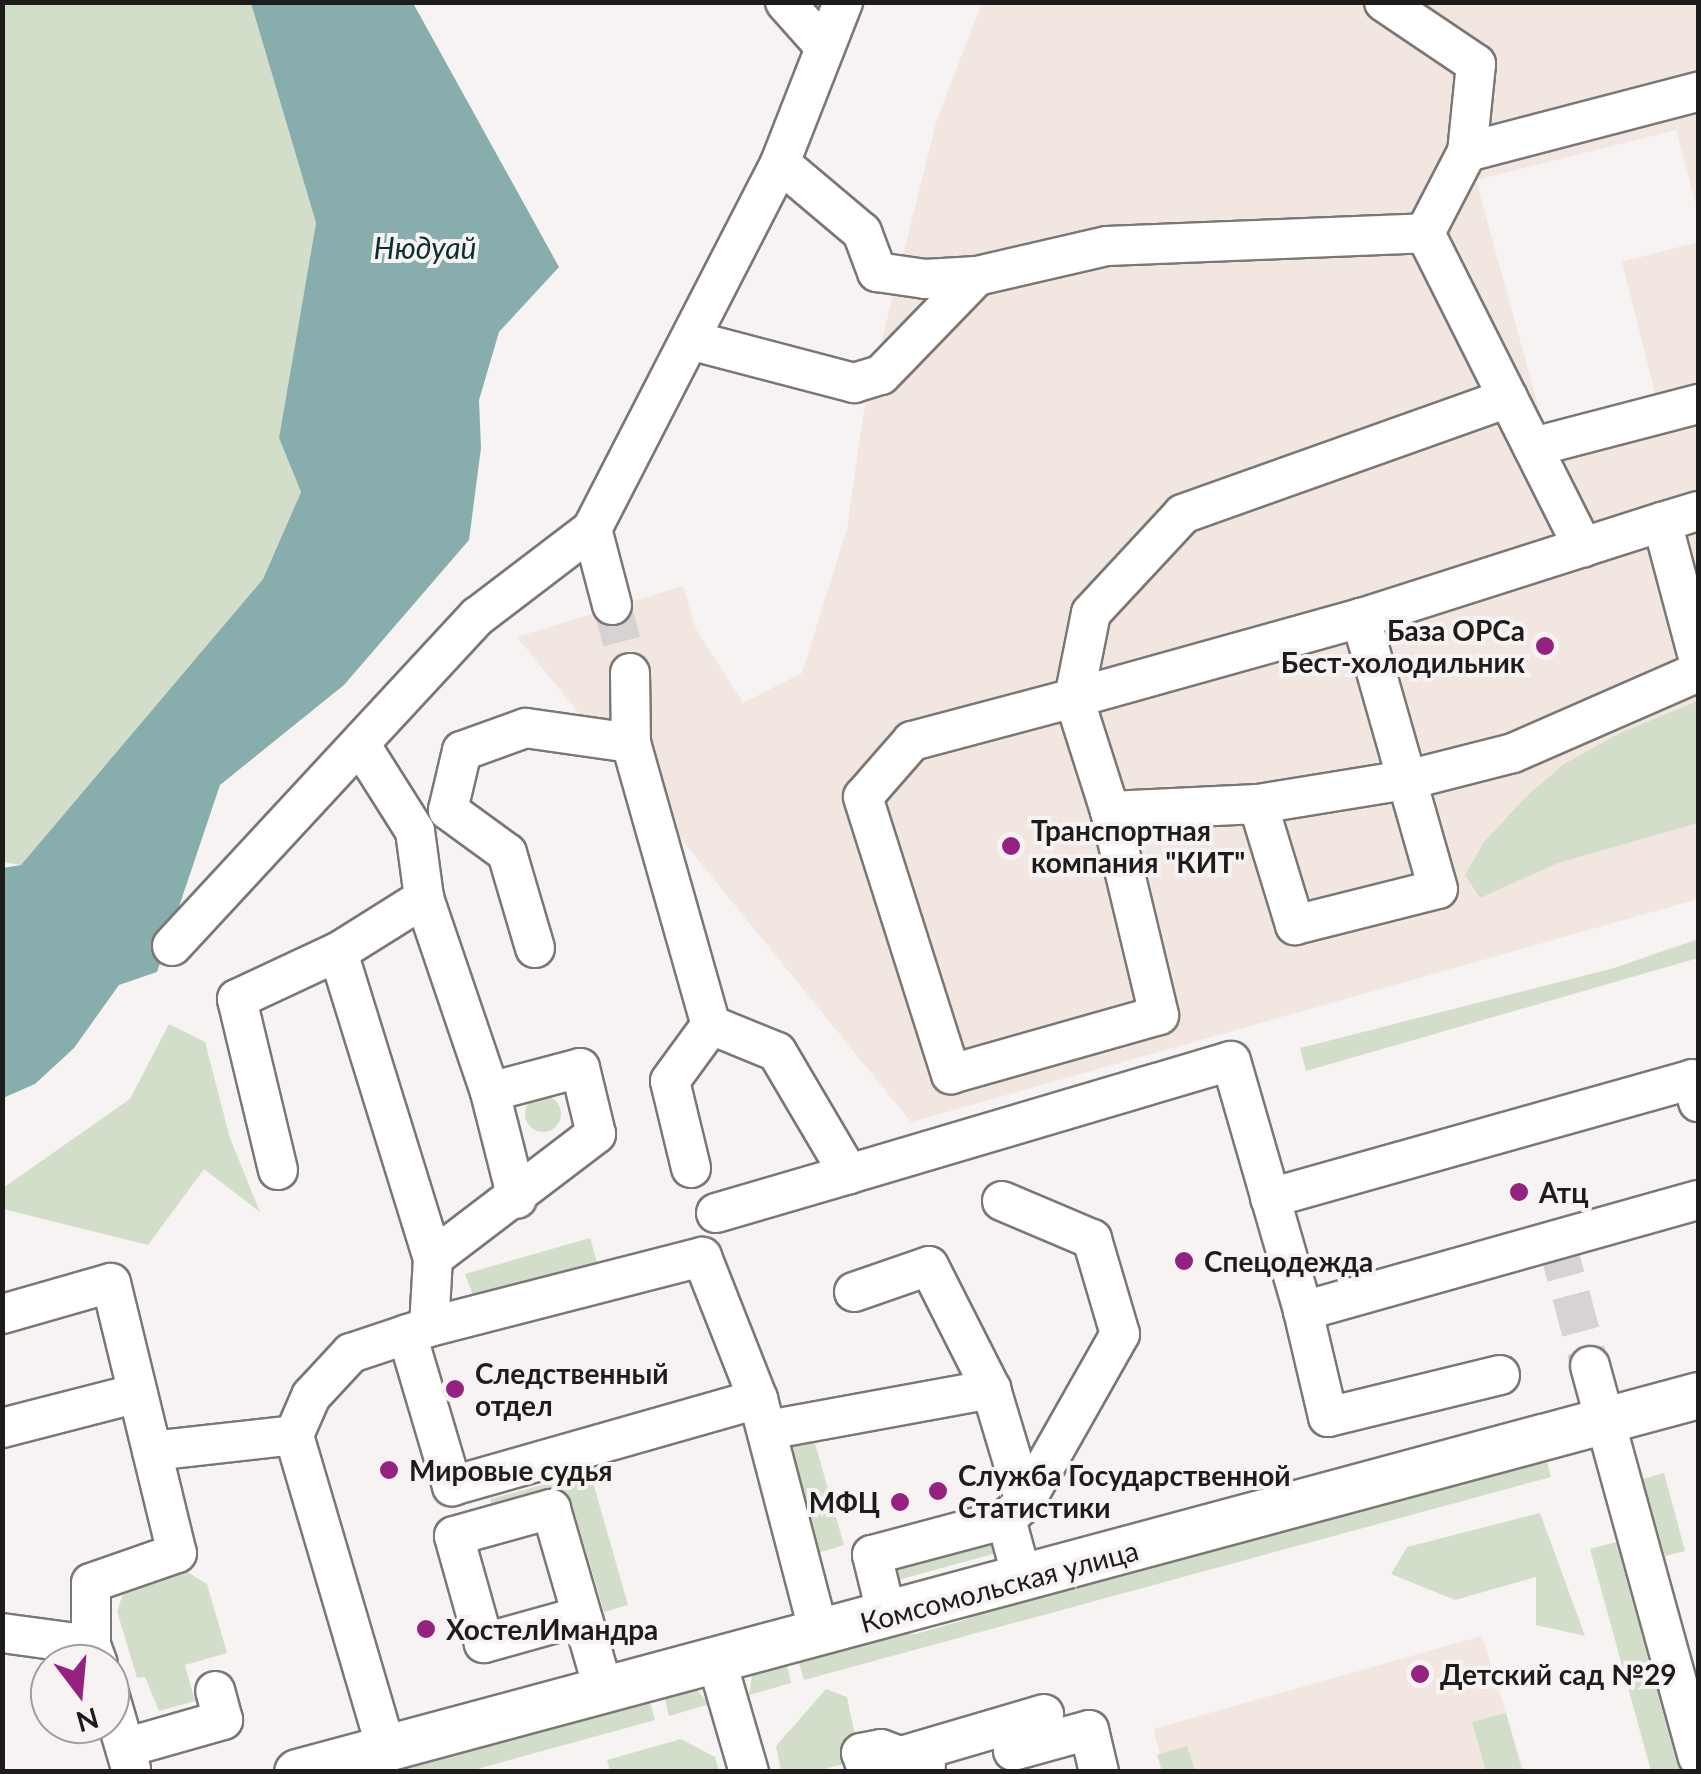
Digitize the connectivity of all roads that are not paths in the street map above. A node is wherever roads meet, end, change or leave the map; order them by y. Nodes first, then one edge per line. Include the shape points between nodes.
1 (785, 2) edge
2 (844, 2) edge
3 (1384, 2) edge
4 (824, 46) junction
5 (1698, 92) edge
6 (1467, 152) junction
7 (780, 163) junction
8 (1425, 233) junction
9 (977, 276) junction
10 (690, 340) junction
11 (1508, 398) junction
12 (1698, 404) edge
13 (1533, 447) junction
14 (1698, 510) edge
15 (1662, 522) junction
16 (592, 528) junction
17 (1582, 547) junction
18 (612, 605) tunnel mouth
19 (1361, 618) junction
20 (1698, 656) edge
21 (630, 672) tunnel mouth
22 (1698, 672) edge
23 (1074, 698) junction
24 (631, 742) junction
25 (360, 744) junction
26 (1407, 780) junction
27 (1258, 804) junction
28 (1110, 811) junction
29 (424, 898) junction
30 (172, 946) dead end
31 (535, 948) dead end
32 (338, 952) junction
33 (711, 1026) junction
34 (490, 1092) junction
35 (1698, 1102) edge
36 (691, 1168) dead end
37 (278, 1170) dead end
38 (850, 1174) junction
39 (517, 1198) junction
40 (1270, 1198) junction
41 (1698, 1200) edge
42 (1002, 1201) dead end
43 (716, 1213) dead end
44 (434, 1258) junction
45 (854, 1292) dead end
46 (1303, 1311) junction
47 (2, 1314) edge
48 (418, 1330) junction
49 (1590, 1366) tunnel mouth
50 (1500, 1374) dead end
51 (991, 1389) junction
52 (138, 1393) junction
53 (1698, 1395) edge
54 (768, 1414) junction
55 (1607, 1420) junction
56 (2, 1428) edge
57 (294, 1435) junction
58 (152, 1451) junction
59 (1015, 1510) junction
60 (1023, 1581) junction
61 (581, 1616) dead end
62 (888, 1616) junction
63 (2, 1634) edge
64 (819, 1634) junction
65 (46, 1644) edge
66 (94, 1644) edge
67 (1686, 1661) edge
68 (722, 1679) junction
69 (215, 1690) dead end
70 (604, 1692) junction
71 (1022, 1740) edge
72 (386, 1748) junction
73 (1698, 1757) edge
74 (129, 1759) edge
75 (921, 1763) edge
76 (297, 1772) edge
77 (749, 1772) edge
78 (868, 1772) edge
79 (1099, 1772) edge

1 - 4 street
2 - 4 street
3 - 6 street via 1476,64
4 - 7 street
5 - 6 street
6 - 8 street
7 - 9 street via 862,232 877,272 925,279
7 - 10 street
8 - 9 street via 1108,246
8 - 11 street
9 - 10 street via 881,375 854,383
10 - 16 street
11 - 13 street
11 - 23 street via 1183,514 1091,612
12 - 13 street
13 - 17 street
14 - 15 street
15 - 17 street
15 - 20 street
16 - 18 street
16 - 25 street via 478,616
17 - 19 street
19 - 23 street
19 - 26 street
21 - 24 street
22 - 26 street via 1513,753
23 - 28 street
23 - 28 street via 912,741 863,797 951,1074 1159,1015
24 - 31 street via 526,728 462,751 448,810 507,853
24 - 33 street
25 - 29 street via 414,831
25 - 30 street
26 - 27 street
26 - 27 street via 1438,889 1295,925
27 - 28 street
29 - 32 street
29 - 34 street
32 - 37 street via 237,999
32 - 44 street
33 - 36 street via 670,1080
33 - 38 street via 777,1052
34 - 39 street
34 - 39 street via 580,1068 596,1134
35 - 40 street via 1692,1079
38 - 40 street via 1231,1061
38 - 43 street
39 - 44 street
40 - 46 street
41 - 46 street
42 - 59 street via 1092,1239 1120,1334
44 - 48 street
45 - 51 street via 930,1266
46 - 50 street via 1328,1417
47 - 52 street via 111,1284
48 - 54 street via 702,1257
48 - 54 street via 452,1486
48 - 57 street via 350,1353 311,1396
49 - 55 street
51 - 54 street
51 - 59 street
52 - 56 street
52 - 58 street
53 - 55 main road, Комсомольская улица
54 - 64 street
55 - 60 main road, Комсомольская улица
55 - 67 street
57 - 58 street
57 - 72 street
58 - 66 street via 177,1554 91,1583
59 - 60 street
59 - 62 street via 872,1555
60 - 62 main road, Комсомольская улица
61 - 70 street
62 - 64 main road, Комсомольская улица
63 - 65 street
64 - 68 main road, Комсомольская улица
67 - 73 street
68 - 70 main road, Комсомольская улица
68 - 77 street
69 - 74 street via 223,1720
70 - 72 main road, Комсомольская улица
71 - 75 street
71 - 79 street via 1089,1730
72 - 76 main road, Комсомольская улица
75 - 78 street via 862,1753

